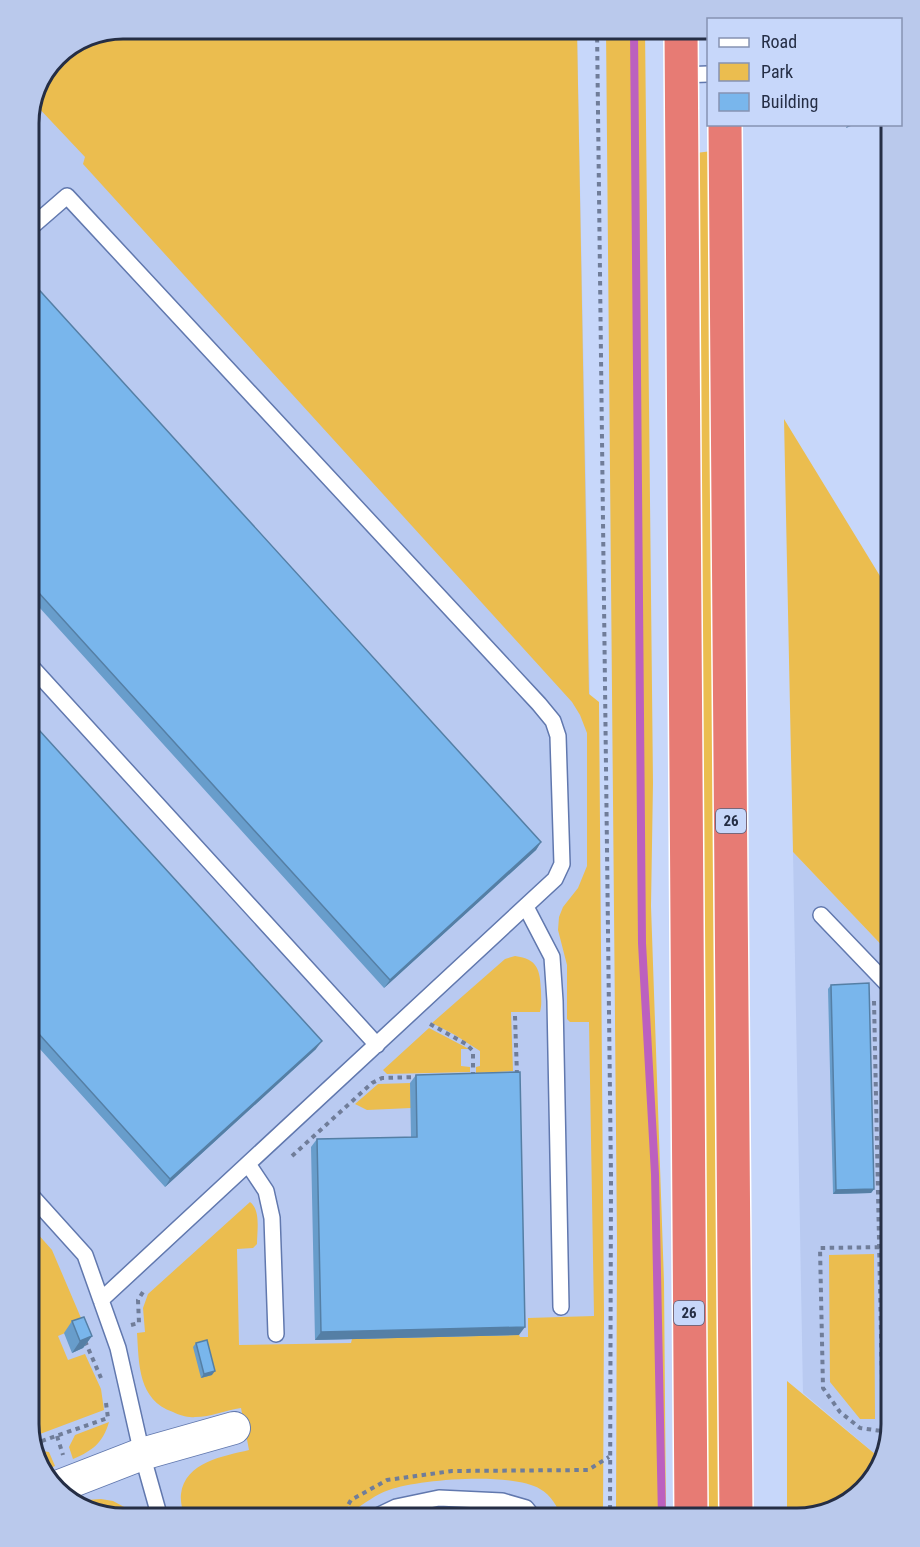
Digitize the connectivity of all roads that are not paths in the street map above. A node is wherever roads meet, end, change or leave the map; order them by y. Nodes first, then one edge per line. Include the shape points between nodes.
1 (684, 39) edge
2 (695, 75) edge
3 (726, 126) edge
4 (39, 220) edge
5 (39, 675) edge
6 (526, 907) junction
7 (820, 915) dead end
8 (881, 977) edge
9 (377, 1045) junction
10 (248, 1164) junction
11 (39, 1205) edge
12 (101, 1300) junction
13 (561, 1307) dead end
14 (276, 1334) dead end
15 (234, 1428) dead end
16 (142, 1454) junction
17 (65, 1484) edge
18 (157, 1508) edge
19 (394, 1508) edge
20 (526, 1508) edge
21 (690, 1508) edge
22 (736, 1508) edge

1 - 2 highway, 26
2 - 21 highway, 26
3 - 22 highway, 26
4 - 6 lane via 67,196 553,721 558,736 562,864 555,879
5 - 9 lane
6 - 9 lane
6 - 13 lane via 552,957
7 - 8 lane
9 - 10 lane
10 - 12 lane
10 - 14 lane via 266,1191 272,1218
11 - 12 lane via 85,1255
12 - 16 lane via 118,1348
15 - 16 street
16 - 17 street
16 - 18 lane
19 - 20 lane via 439,1498 502,1501

